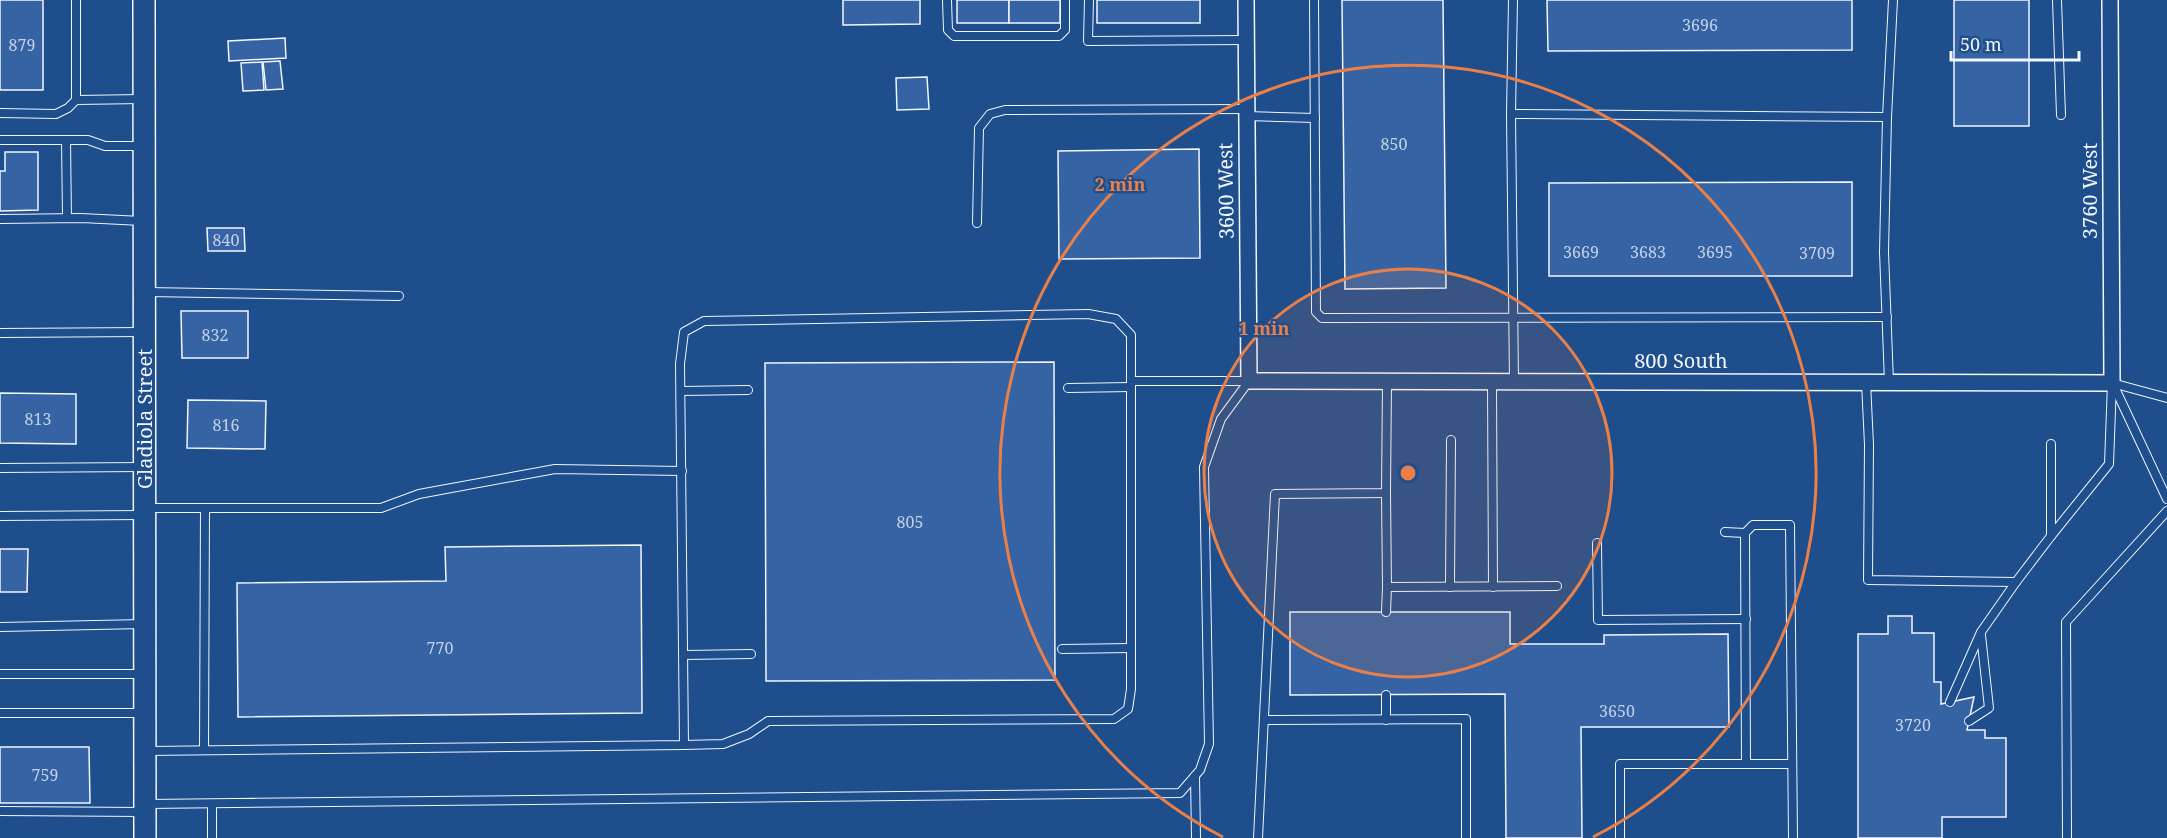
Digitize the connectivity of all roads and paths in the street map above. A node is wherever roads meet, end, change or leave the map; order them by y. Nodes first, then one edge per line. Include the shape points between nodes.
1 (76, 0) edge
2 (144, 0) edge
3 (948, 0) edge
4 (1065, 0) edge
5 (1089, 0) edge
6 (1246, 0) edge
7 (1314, 0) edge
8 (1513, 0) edge
9 (1893, 0) edge
10 (2057, 0) edge
11 (2110, 0) edge
12 (1246, 40) junction
13 (144, 99) junction
14 (76, 100) junction
15 (0, 113) edge
16 (1246, 113) junction
17 (1511, 114) junction
18 (2061, 115) dead end
19 (1887, 117) junction
20 (1315, 118) junction
21 (0, 140) edge
22 (66, 140) junction
23 (144, 146) junction
24 (67, 218) junction
25 (0, 219) edge
26 (144, 221) junction
27 (977, 223) dead end
28 (144, 292) junction
29 (399, 296) dead end
30 (1887, 317) junction
31 (1515, 318) junction
32 (145, 332) junction
33 (0, 333) edge
34 (1249, 381) junction
35 (1387, 381) junction
36 (1492, 381) junction
37 (1515, 381) junction
38 (1866, 382) junction
39 (1889, 382) junction
40 (2112, 383) junction
41 (1131, 384) junction
42 (1068, 388) dead end
43 (748, 390) dead end
44 (681, 391) junction
45 (2167, 398) edge
46 (1451, 440) dead end
47 (2051, 444) dead end
48 (145, 467) junction
49 (0, 468) edge
50 (682, 471) junction
51 (2165, 484) edge
52 (1386, 493) junction
53 (2167, 499) edge
54 (205, 508) junction
55 (2167, 511) edge
56 (145, 512) junction
57 (0, 516) edge
58 (1725, 532) dead end
59 (1745, 533) junction
60 (2051, 536) junction
61 (1597, 543) dead end
62 (2016, 582) junction
63 (1557, 586) dead end
64 (1387, 587) junction
65 (1450, 587) junction
66 (1492, 587) junction
67 (1386, 612) dead end
68 (1746, 619) junction
69 (145, 624) junction
70 (0, 627) edge
71 (1981, 633) junction
72 (1131, 648) junction
73 (1062, 650) dead end
74 (751, 654) dead end
75 (684, 655) junction
76 (0, 674) edge
77 (145, 674) junction
78 (1386, 694) dead end
79 (1950, 702) dead end
80 (0, 713) edge
81 (145, 713) junction
82 (1264, 720) junction
83 (1386, 720) junction
84 (1969, 721) dead end
85 (684, 745) junction
86 (204, 750) junction
87 (145, 751) junction
88 (1746, 764) junction
89 (1792, 765) junction
90 (1195, 776) junction
91 (212, 804) junction
92 (145, 808) junction
93 (0, 811) edge
94 (145, 838) edge
95 (212, 838) edge
96 (1196, 838) edge
97 (1258, 838) edge
98 (1466, 838) edge
99 (1620, 838) edge
100 (1792, 838) edge
101 (2067, 838) edge

1 - 14 lane
2 - 13 street, Gladiola Street
3 - 4 lane via 948,30 954,36 1059,36 1065,30
5 - 12 lane via 1088,41
6 - 12 street, 3600 West
7 - 20 lane
8 - 17 lane
9 - 19 lane
10 - 18 lane
11 - 40 street, 3760 West
12 - 16 street, 3600 West
13 - 14 lane
13 - 23 street, Gladiola Street
14 - 15 lane via 56,114
16 - 20 lane
16 - 27 lane via 1005,110 990,114 979,128
16 - 34 street, 3600 West
17 - 19 lane
17 - 31 lane
19 - 30 lane
20 - 31 lane via 1316,312 1322,318
21 - 22 lane
22 - 23 lane
22 - 24 lane
23 - 26 street, Gladiola Street
24 - 25 lane
24 - 26 lane
26 - 28 street, Gladiola Street
28 - 29 lane
28 - 32 street, Gladiola Street
30 - 31 lane
30 - 39 lane
31 - 37 lane
32 - 33 lane
32 - 48 street, Gladiola Street
34 - 35 street, 800 South
34 - 41 lane
34 - 90 lane via 1221,419 1204,467 1209,744
35 - 36 street, 800 South
35 - 52 lane
36 - 37 street, 800 South
36 - 66 lane
37 - 38 street, 800 South
38 - 39 street, 800 South
38 - 62 lane via 1868,580
39 - 40 street, 800 South
40 - 45 lane
40 - 51 lane
40 - 60 lane via 2109,464
41 - 42 lane
41 - 44 lane via 1131,335 1116,319 1088,314 704,321 684,332
41 - 72 lane
43 - 44 lane
44 - 50 lane
46 - 65 lane
47 - 60 lane
48 - 49 lane
48 - 56 street, Gladiola Street
50 - 54 lane via 555,469 419,494 381,508
50 - 75 lane
51 - 53 lane
52 - 64 lane
52 - 82 lane via 1275,494
54 - 56 lane
54 - 86 lane
55 - 101 lane via 2066,622
56 - 57 lane
56 - 69 street, Gladiola Street
58 - 59 lane
59 - 68 lane
59 - 89 lane via 1753,525 1790,525
60 - 62 lane
61 - 68 lane via 1598,620
62 - 71 lane
63 - 66 lane
64 - 65 lane
64 - 67 lane
65 - 66 lane
68 - 88 lane
69 - 70 lane
69 - 77 street, Gladiola Street
71 - 79 lane
71 - 84 lane via 1989,708
72 - 73 lane
72 - 85 lane via 1128,709 1114,719 768,721 723,744
74 - 75 lane
75 - 85 lane
76 - 77 lane
77 - 81 street, Gladiola Street
78 - 83 lane
80 - 81 lane
81 - 87 street, Gladiola Street
82 - 83 lane
82 - 97 lane
83 - 98 lane via 1466,719
85 - 86 lane
86 - 87 lane
87 - 92 street, Gladiola Street
88 - 89 lane
88 - 99 lane via 1620,764
89 - 100 lane
90 - 91 lane via 1180,793
90 - 96 lane
91 - 92 lane
91 - 95 lane
92 - 93 lane
92 - 94 street, Gladiola Street

